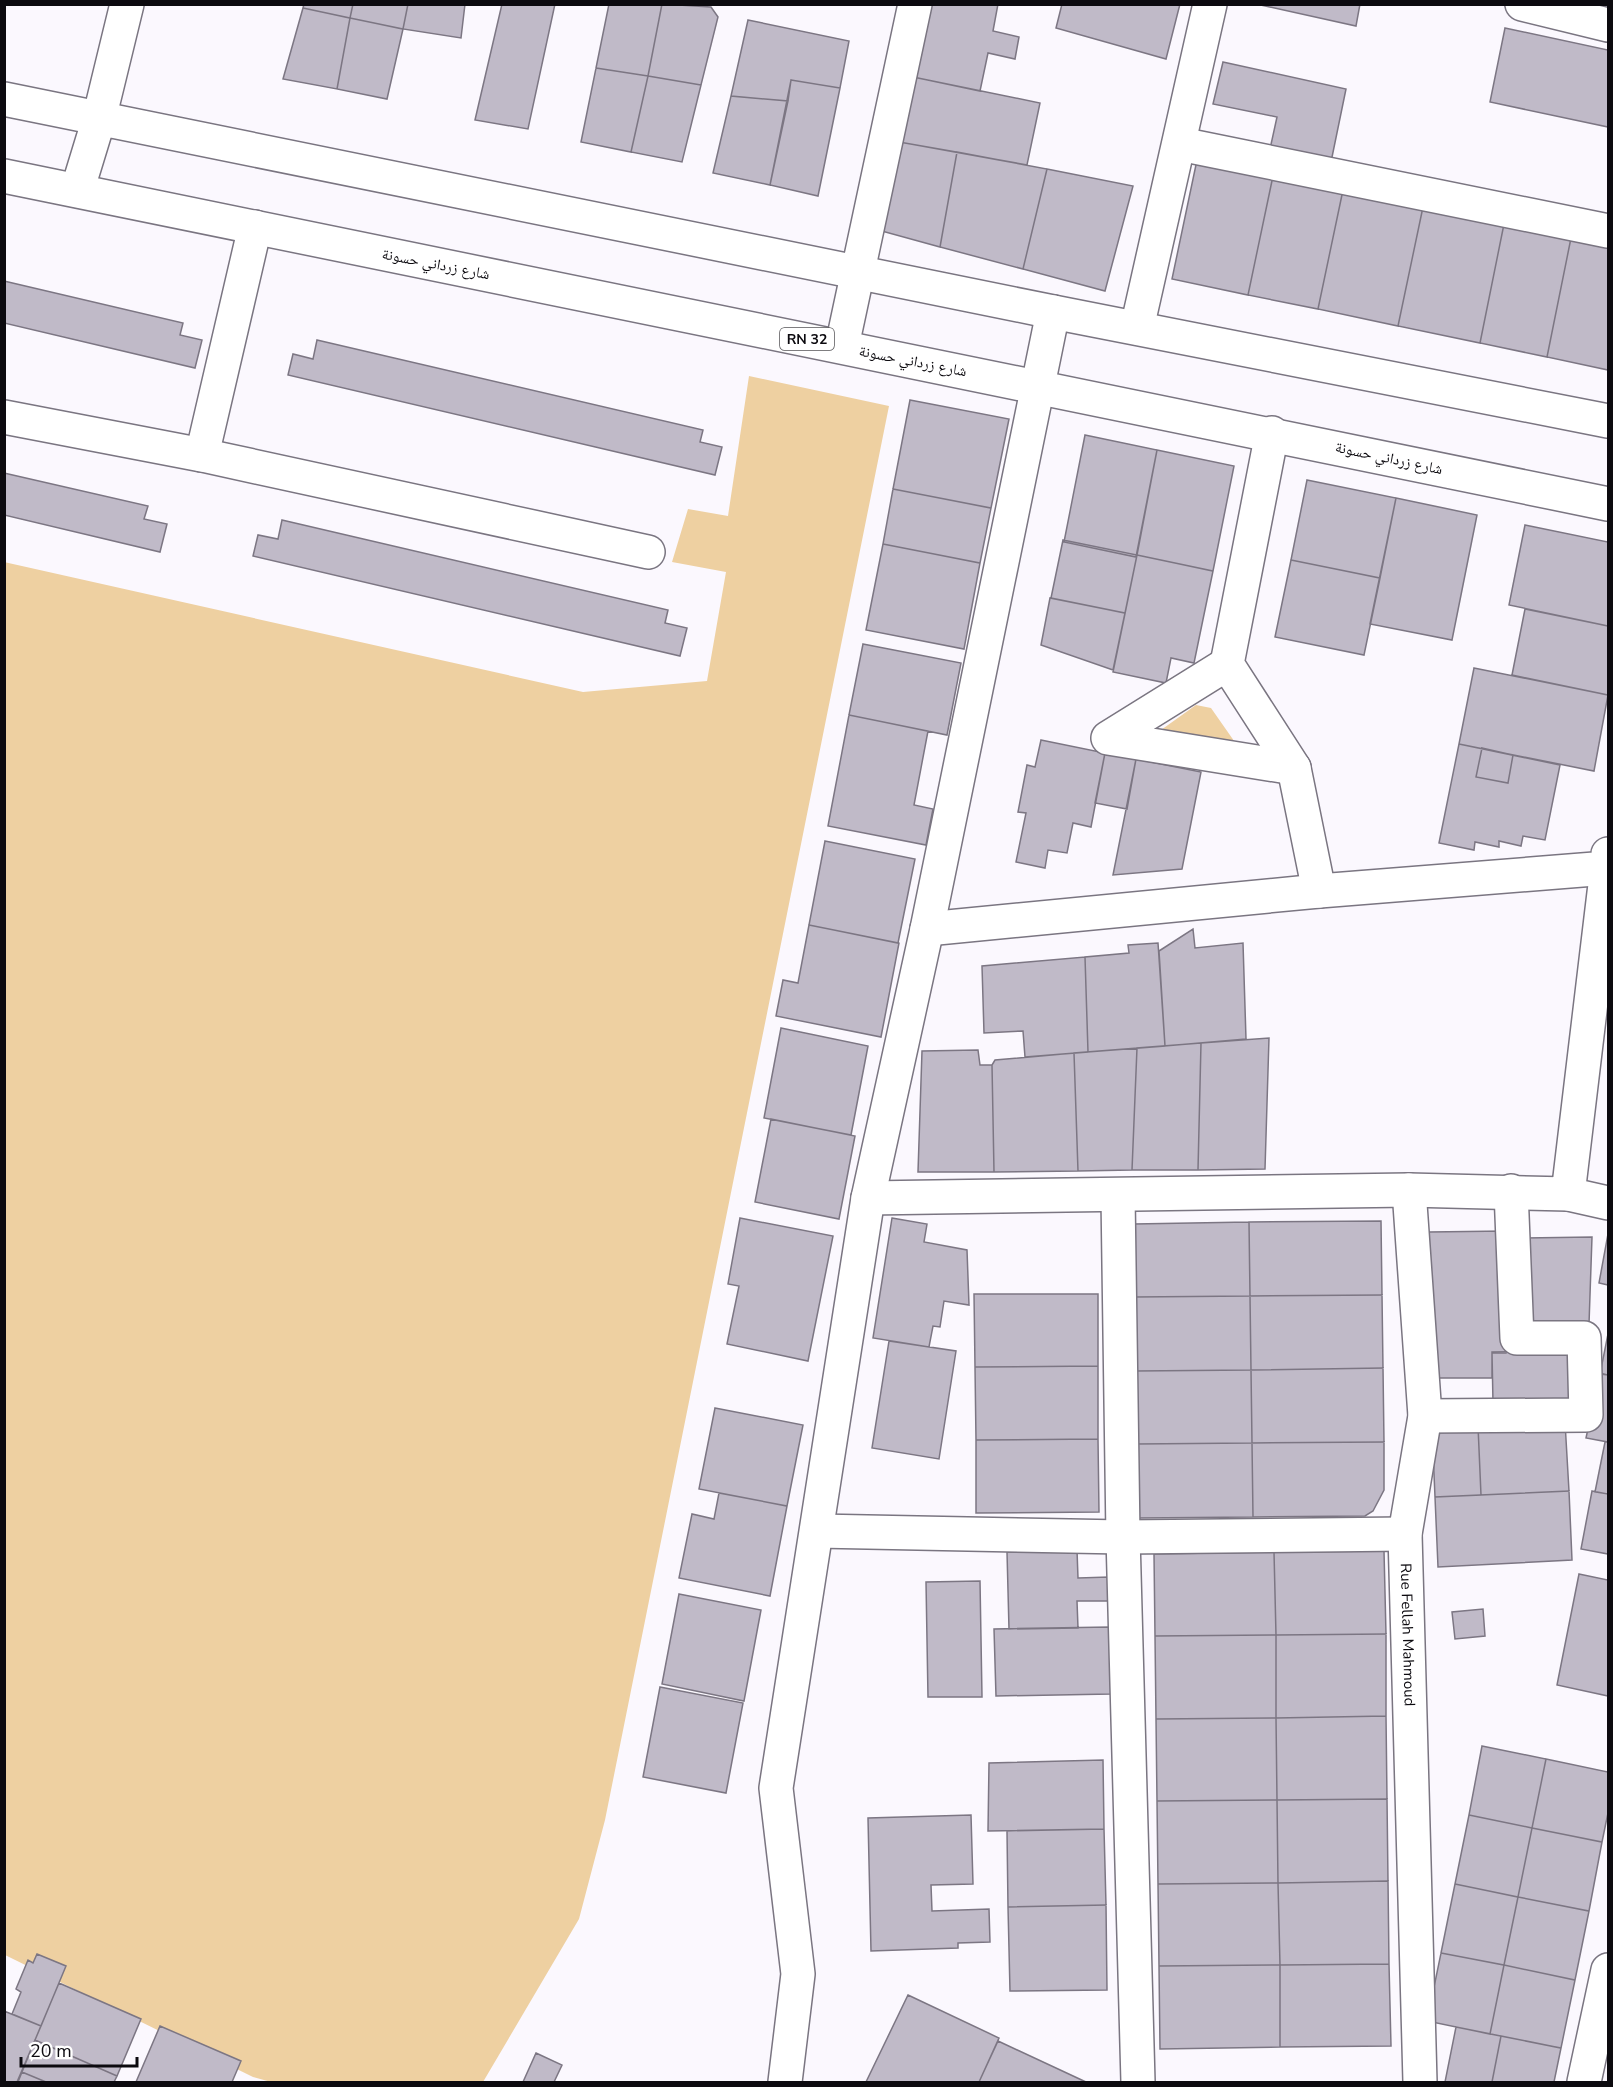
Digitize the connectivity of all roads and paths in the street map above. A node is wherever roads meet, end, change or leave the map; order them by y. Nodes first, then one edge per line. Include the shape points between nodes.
1 (127, 4) edge
2 (915, 4) edge
3 (1210, 4) edge
4 (1522, 4) edge
5 (1608, 25) edge
6 (4, 99) edge
7 (99, 119) junction
8 (1180, 144) junction
9 (4, 176) edge
10 (77, 191) junction
11 (255, 227) junction
12 (1608, 231) edge
13 (856, 273) junction
14 (1053, 312) junction
15 (1137, 328) junction
16 (842, 346) junction
17 (1038, 386) junction
18 (4, 417) edge
19 (1608, 420) edge
20 (1272, 434) junction
21 (202, 455) junction
22 (1608, 504) edge
23 (648, 552) dead end
24 (1227, 664) junction
25 (1294, 768) junction
26 (1608, 861) edge
27 (1318, 891) junction
28 (927, 929) junction
29 (1409, 1190) junction
30 (1511, 1191) junction
31 (1568, 1194) junction
32 (1118, 1196) junction
33 (868, 1198) junction
34 (1608, 1203) edge
35 (1425, 1416) junction
36 (817, 1531) junction
37 (1405, 1534) junction
38 (1123, 1537) junction
39 (1608, 1970) edge
40 (785, 2082) edge
41 (1138, 2082) edge
42 (1420, 2082) edge
43 (1584, 2082) edge

1 - 7 street
2 - 13 street
3 - 8 street
4 - 5 street
6 - 7 street
7 - 10 street
7 - 13 street
8 - 12 street
8 - 15 street
9 - 10 street, شارع زرداني حسونة / RN 32
10 - 11 street, شارع زرداني حسونة / RN 32
11 - 16 street, شارع زرداني حسونة / RN 32
11 - 21 street
13 - 14 street
13 - 16 street
14 - 15 street
14 - 17 street
15 - 19 street
16 - 17 street, شارع زرداني حسونة / RN 32
17 - 20 street, شارع زرداني حسونة / RN 32
17 - 28 street
18 - 21 street
20 - 22 street, شارع زرداني حسونة / RN 32
20 - 24 street
21 - 23 street
24 - 25 street
24 - 25 street via 1108,738
25 - 27 street
26 - 27 street
26 - 31 street
27 - 28 street
28 - 33 street
29 - 30 street
29 - 32 street
29 - 35 street, Rue Fellah Mahmoud
30 - 31 street
30 - 35 street via 1516,1338 1584,1338 1586,1414
31 - 34 street
32 - 33 street
32 - 38 street
33 - 36 street
35 - 37 street, Rue Fellah Mahmoud
36 - 38 street
36 - 40 street via 776,1788 798,1974
37 - 38 street
37 - 42 street, Rue Fellah Mahmoud
38 - 41 street
39 - 43 street

